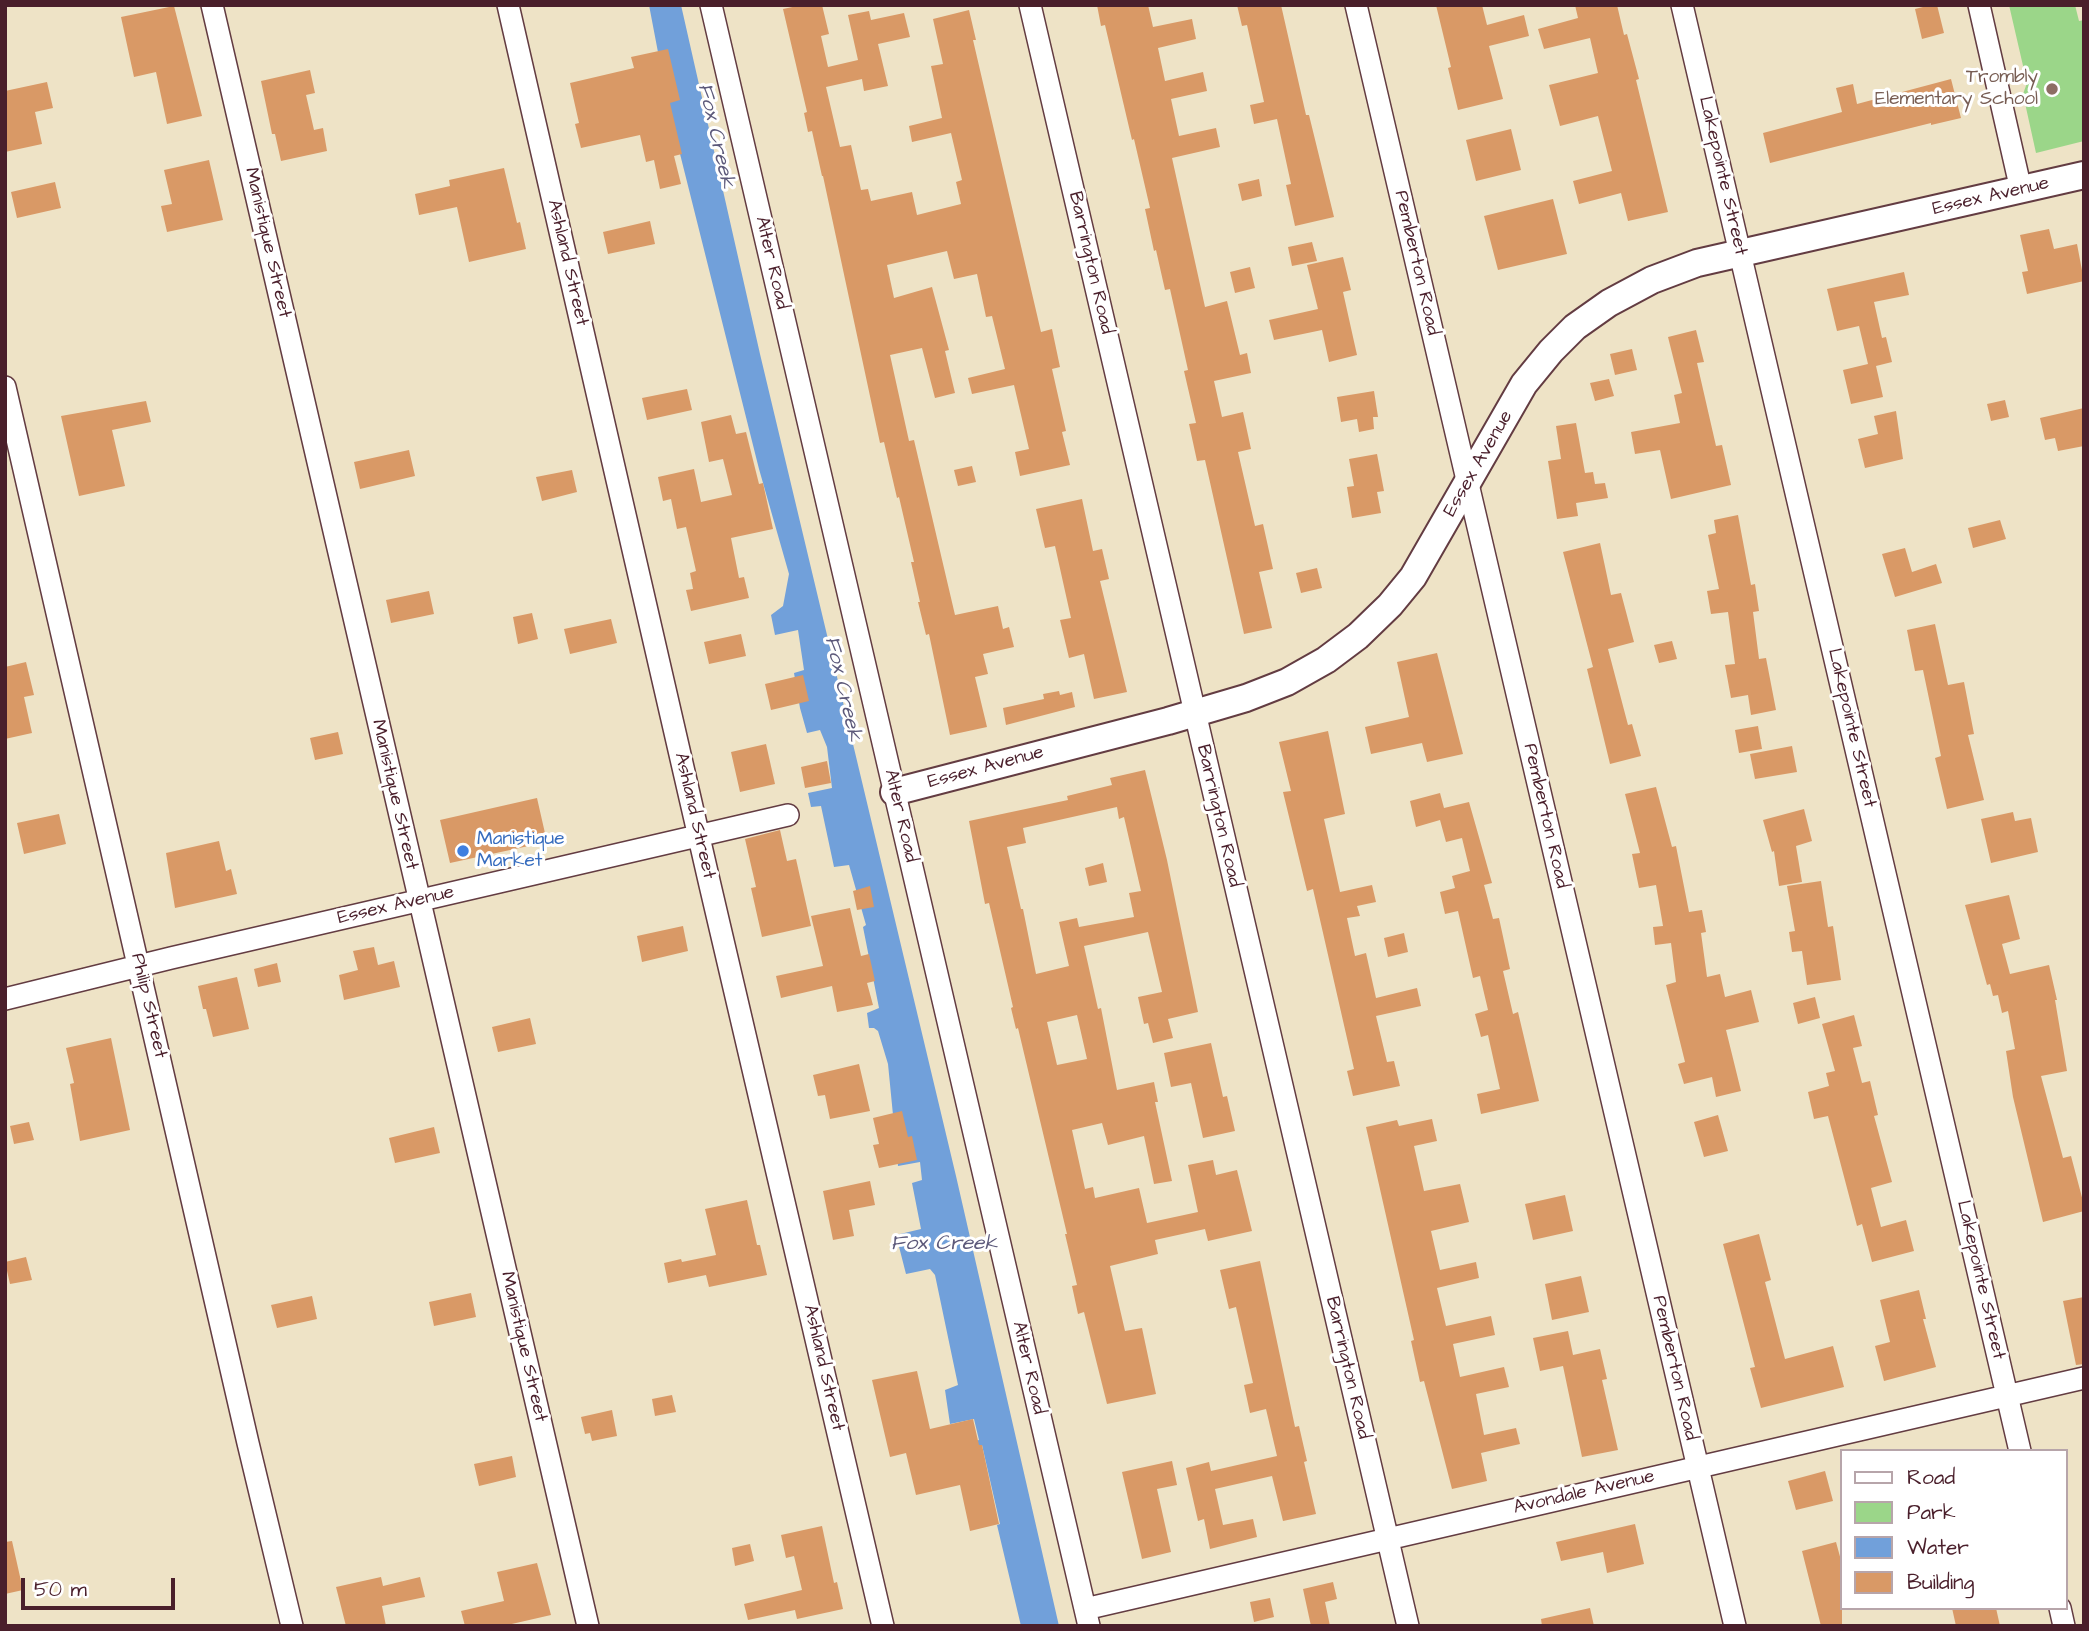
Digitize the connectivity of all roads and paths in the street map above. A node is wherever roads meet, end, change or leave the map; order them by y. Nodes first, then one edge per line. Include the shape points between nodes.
1 (212, 5) edge
2 (508, 5) edge
3 (711, 5) edge
4 (1030, 5) edge
5 (1356, 5) edge
6 (1682, 5) edge
7 (1979, 5) edge
8 (2084, 176) edge
9 (2021, 190) junction
10 (1740, 253) junction
11 (5, 387) edge
12 (1468, 483) junction
13 (1194, 713) junction
14 (894, 792) junction
15 (788, 815) dead end
16 (699, 835) junction
17 (419, 901) junction
18 (139, 966) junction
19 (5, 999) edge
20 (2084, 1378) edge
21 (2007, 1396) junction
22 (2020, 1449) edge
23 (1697, 1467) junction
24 (1387, 1539) junction
25 (1087, 1618) edge
26 (292, 1626) edge
27 (588, 1626) edge
28 (883, 1626) edge
29 (1408, 1626) edge
30 (1735, 1626) edge

1 - 17 street, Manistique Street
2 - 16 street, Ashland Street
3 - 14 street, Alter Road
4 - 13 street, Barrington Road
5 - 12 street, Pemberton Road
6 - 10 street, Lakepointe Street
7 - 9 street
8 - 9 street, Essex Avenue
9 - 10 street, Essex Avenue
10 - 12 street, Essex Avenue via 1652,280 1575,327 1524,384
10 - 21 street, Lakepointe Street
11 - 18 street, Philip Street
12 - 13 street, Essex Avenue via 1413,577 1358,636 1287,682
12 - 23 street, Pemberton Road
13 - 14 street, Essex Avenue
13 - 24 street, Barrington Road
14 - 25 street, Alter Road
15 - 16 street, Essex Avenue
16 - 17 street, Essex Avenue
16 - 28 street, Ashland Street
17 - 18 street, Essex Avenue
17 - 27 street, Manistique Street
18 - 19 street, Essex Avenue
18 - 26 street, Philip Street
20 - 21 street, Avondale Avenue
21 - 22 street, Lakepointe Street
21 - 23 street, Avondale Avenue
23 - 24 street, Avondale Avenue
23 - 30 street, Pemberton Road
24 - 25 street, Avondale Avenue
24 - 29 street, Barrington Road

